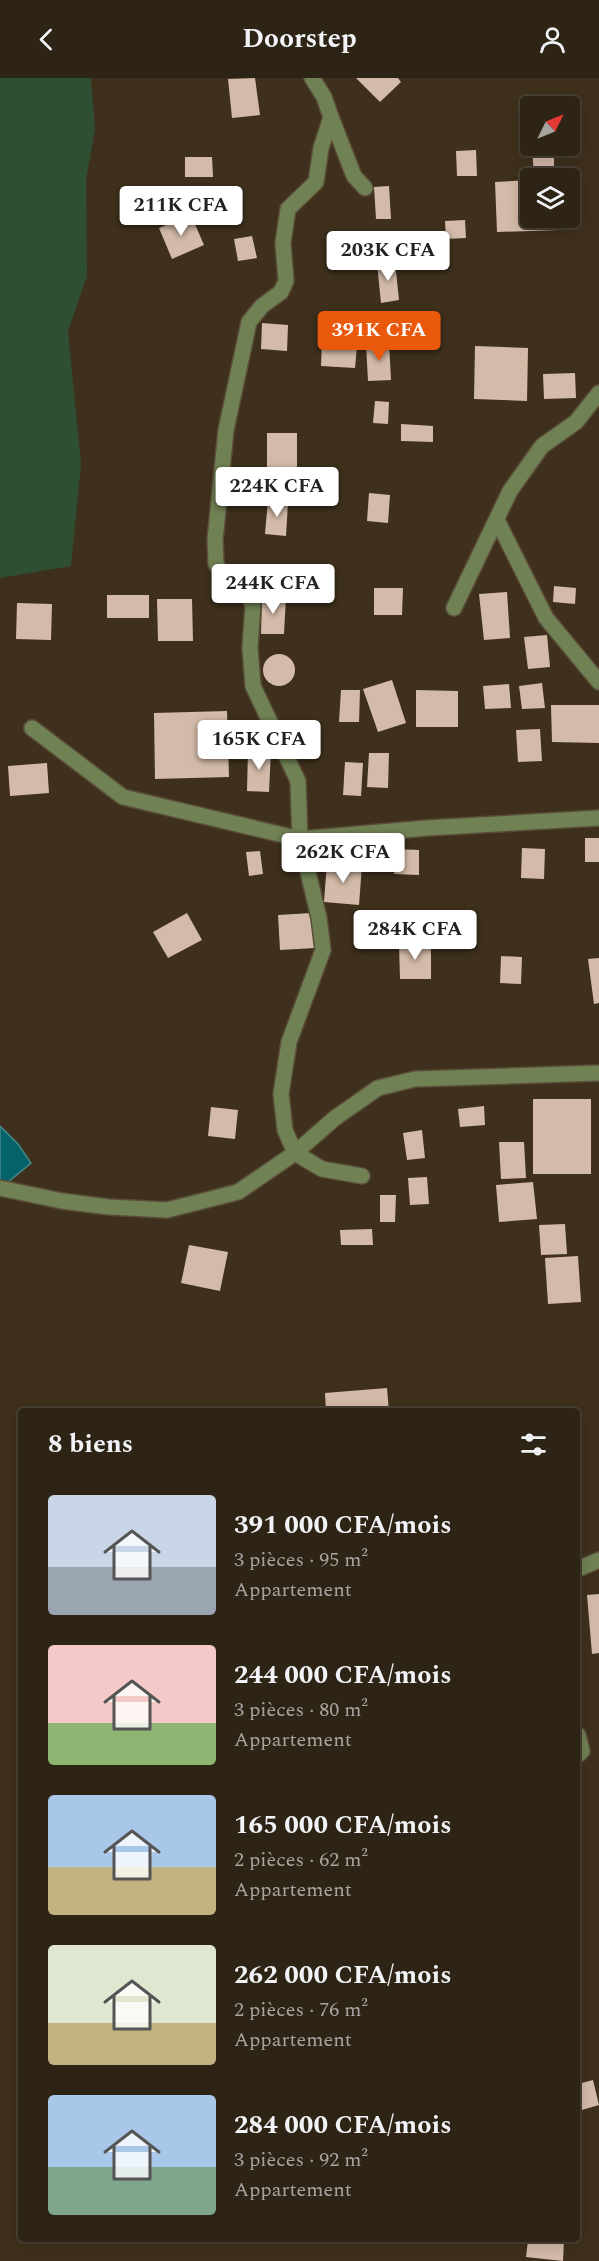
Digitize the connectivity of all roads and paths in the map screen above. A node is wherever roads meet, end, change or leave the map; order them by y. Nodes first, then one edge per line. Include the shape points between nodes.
1 (312, 78) edge
2 (331, 117) junction
3 (365, 188) dead end
4 (599, 393) edge
5 (497, 520) junction
6 (454, 608) dead end
7 (599, 682) edge
8 (32, 728) dead end
9 (599, 818) edge
10 (300, 838) junction
11 (599, 1072) edge
12 (296, 1153) junction
13 (362, 1176) dead end
14 (0, 1188) edge
15 (599, 1560) edge
16 (580, 1568) edge

1 - 2 street
2 - 3 street via 354,176
2 - 10 street via 316,182 288,209 283,243 286,281 281,292 249,322 226,430 215,540 216,564 253,604 253,686 298,781
4 - 5 street via 576,422 542,446 510,491
5 - 6 street
5 - 7 street via 546,618
8 - 10 street via 123,797
9 - 10 street
10 - 12 street via 323,950 289,1042 281,1094 285,1130
11 - 12 street via 415,1079 378,1088 335,1118
12 - 13 street via 322,1169
12 - 14 street via 238,1192 166,1210 74,1202
15 - 16 street

